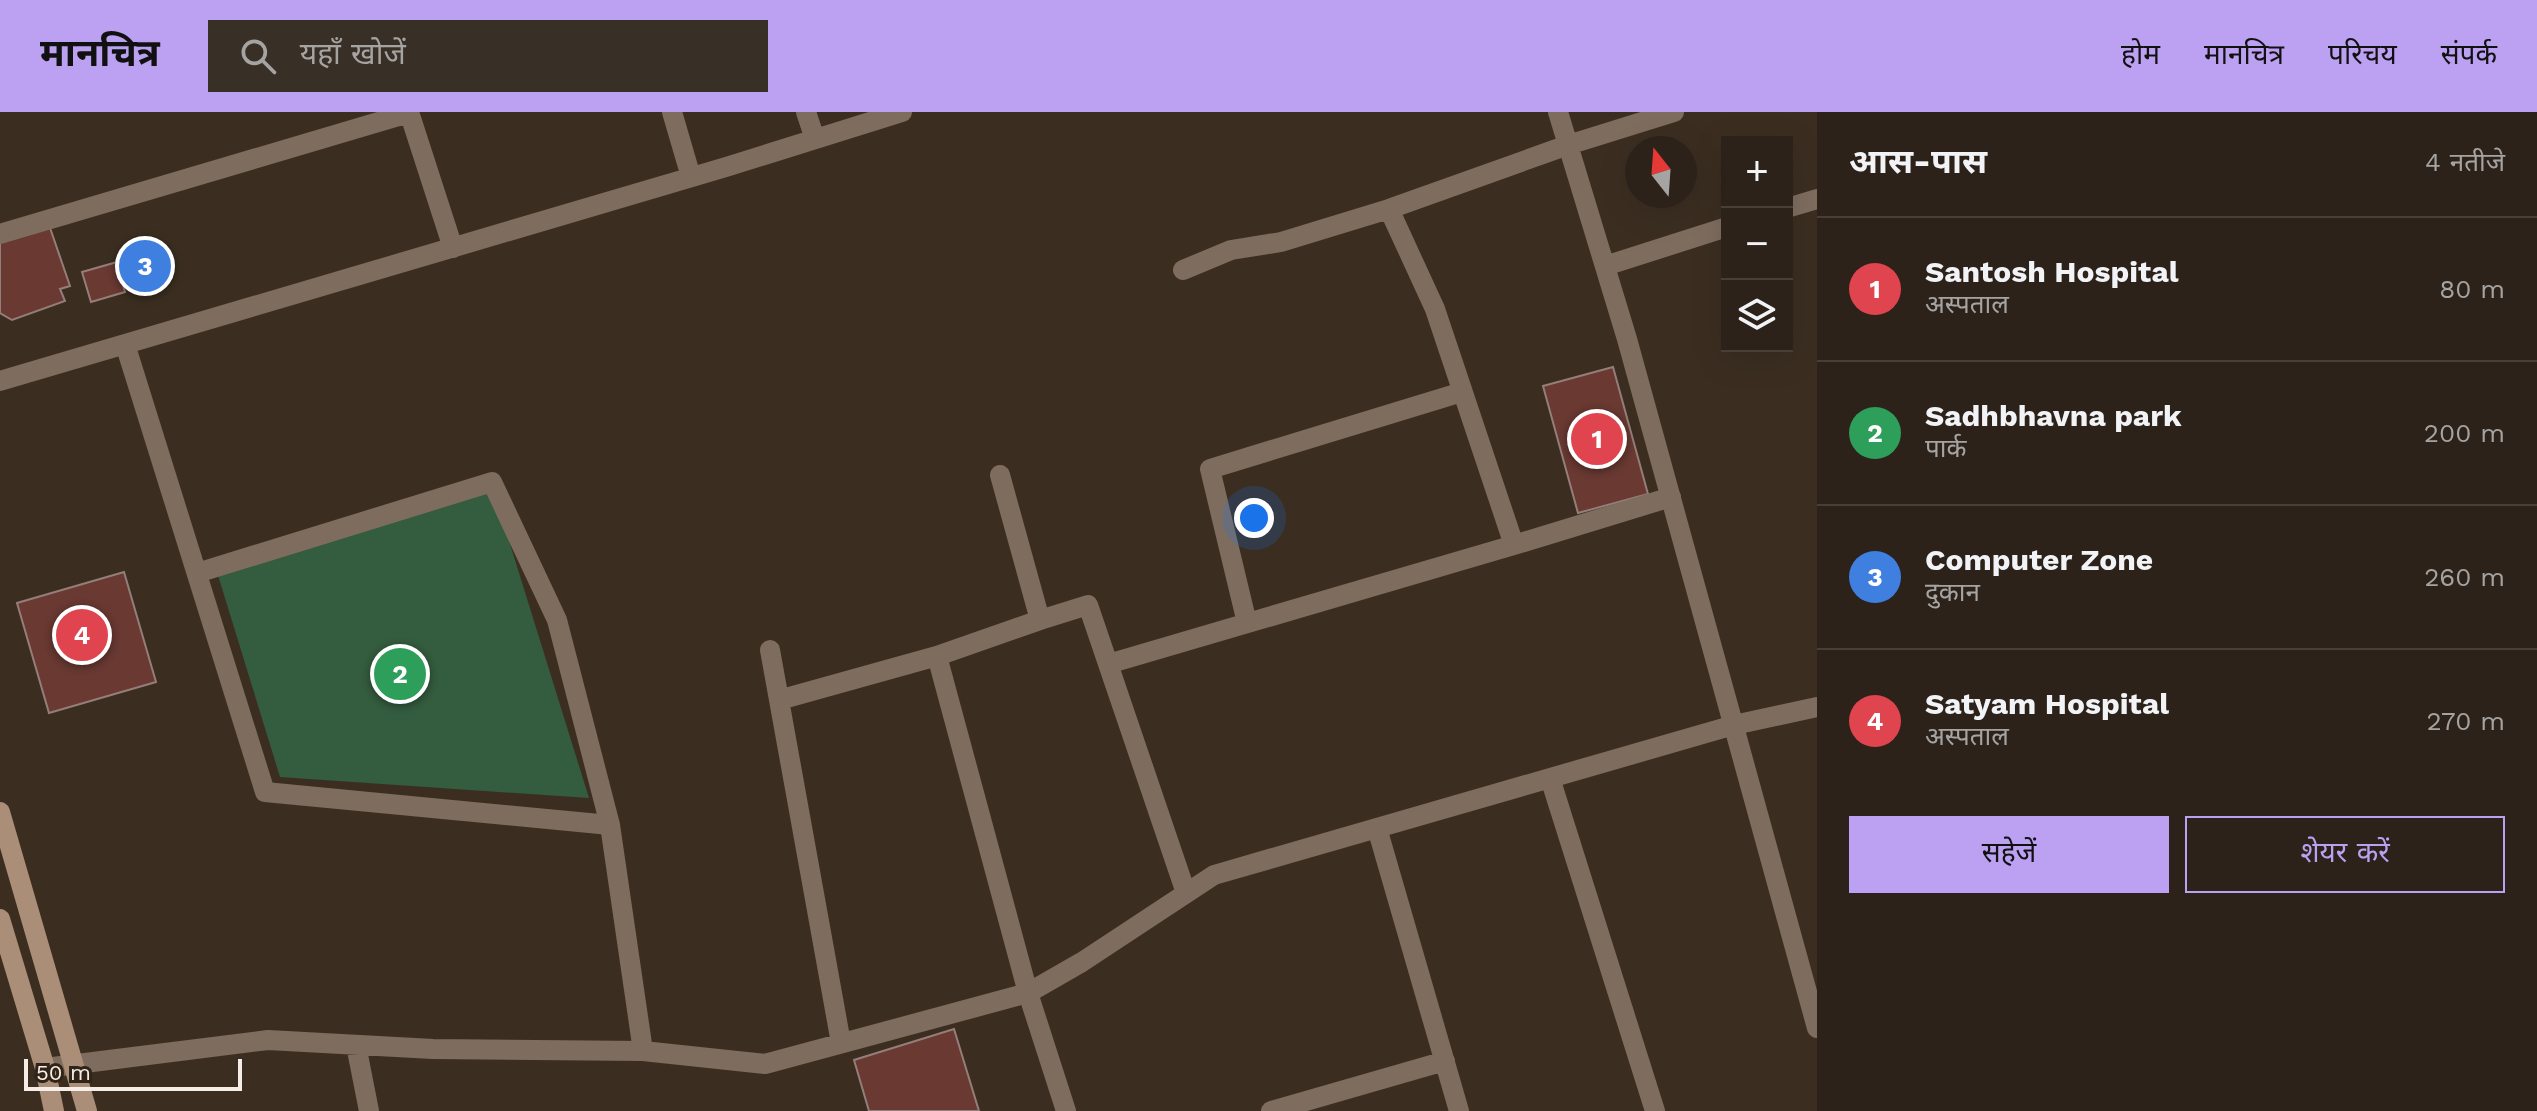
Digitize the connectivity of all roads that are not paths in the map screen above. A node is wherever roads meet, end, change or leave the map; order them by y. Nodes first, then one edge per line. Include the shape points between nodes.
1 (672, 112) edge
2 (806, 112) edge
3 (902, 112) edge
4 (1558, 112) edge
5 (1674, 112) edge
6 (409, 113) edge
7 (815, 139) junction
8 (1568, 145) junction
9 (691, 177) junction
10 (1817, 199) edge
11 (1793, 206) edge
12 (1389, 209) junction
13 (1721, 229) edge
14 (0, 234) edge
15 (453, 248) junction
16 (1605, 266) junction
17 (1183, 270) dead end
18 (125, 344) junction
19 (0, 381) edge
20 (1462, 392) junction
21 (1000, 475) dead end
22 (1671, 497) junction
23 (1514, 545) junction
24 (197, 573) junction
25 (1040, 620) junction
26 (1247, 623) junction
27 (770, 650) dead end
28 (937, 656) junction
29 (1108, 664) junction
30 (779, 700) junction
31 (1817, 707) edge
32 (1734, 725) junction
33 (1550, 778) junction
34 (0, 812) edge
35 (610, 825) junction
36 (1377, 828) junction
37 (1186, 893) junction
38 (0, 919) edge
39 (1811, 985) edge
40 (1028, 993) junction
41 (1817, 1028) edge
42 (841, 1043) junction
43 (356, 1045) junction
44 (643, 1051) junction
45 (1445, 1061) junction
46 (74, 1064) junction
47 (45, 1068) junction
48 (54, 1111) edge
49 (87, 1111) edge
50 (369, 1111) edge
51 (1066, 1111) edge
52 (1271, 1111) edge
53 (1459, 1111) edge
54 (1655, 1111) edge

1 - 9 street
2 - 7 street
3 - 7 street
4 - 8 street
5 - 8 street
6 - 14 street
6 - 15 street
7 - 9 street
8 - 12 street
8 - 16 street
9 - 15 street
10 - 11 street
12 - 17 street via 1281,242 1231,250
12 - 20 street via 1435,309
13 - 16 street
15 - 18 street
16 - 22 street
18 - 19 street
18 - 24 street
20 - 23 street
20 - 26 street via 1210,469
21 - 25 street
22 - 23 street
22 - 32 street
23 - 26 street
24 - 35 street via 265,792
24 - 35 street via 492,482 557,620
25 - 28 street
25 - 29 street via 1088,605
26 - 29 street
27 - 30 street
28 - 30 street
28 - 40 street
29 - 37 street
30 - 42 street
31 - 32 street
32 - 33 street
32 - 39 street
33 - 36 street
33 - 54 street
34 - 46 street
35 - 44 street
36 - 37 street via 1214,875
36 - 45 street
37 - 40 street
38 - 47 street
39 - 41 street
40 - 42 street
40 - 51 street
42 - 44 street via 765,1064
43 - 44 street
43 - 46 street via 268,1040
43 - 50 street
45 - 52 street
45 - 53 street
46 - 47 street
46 - 49 street
47 - 48 street

